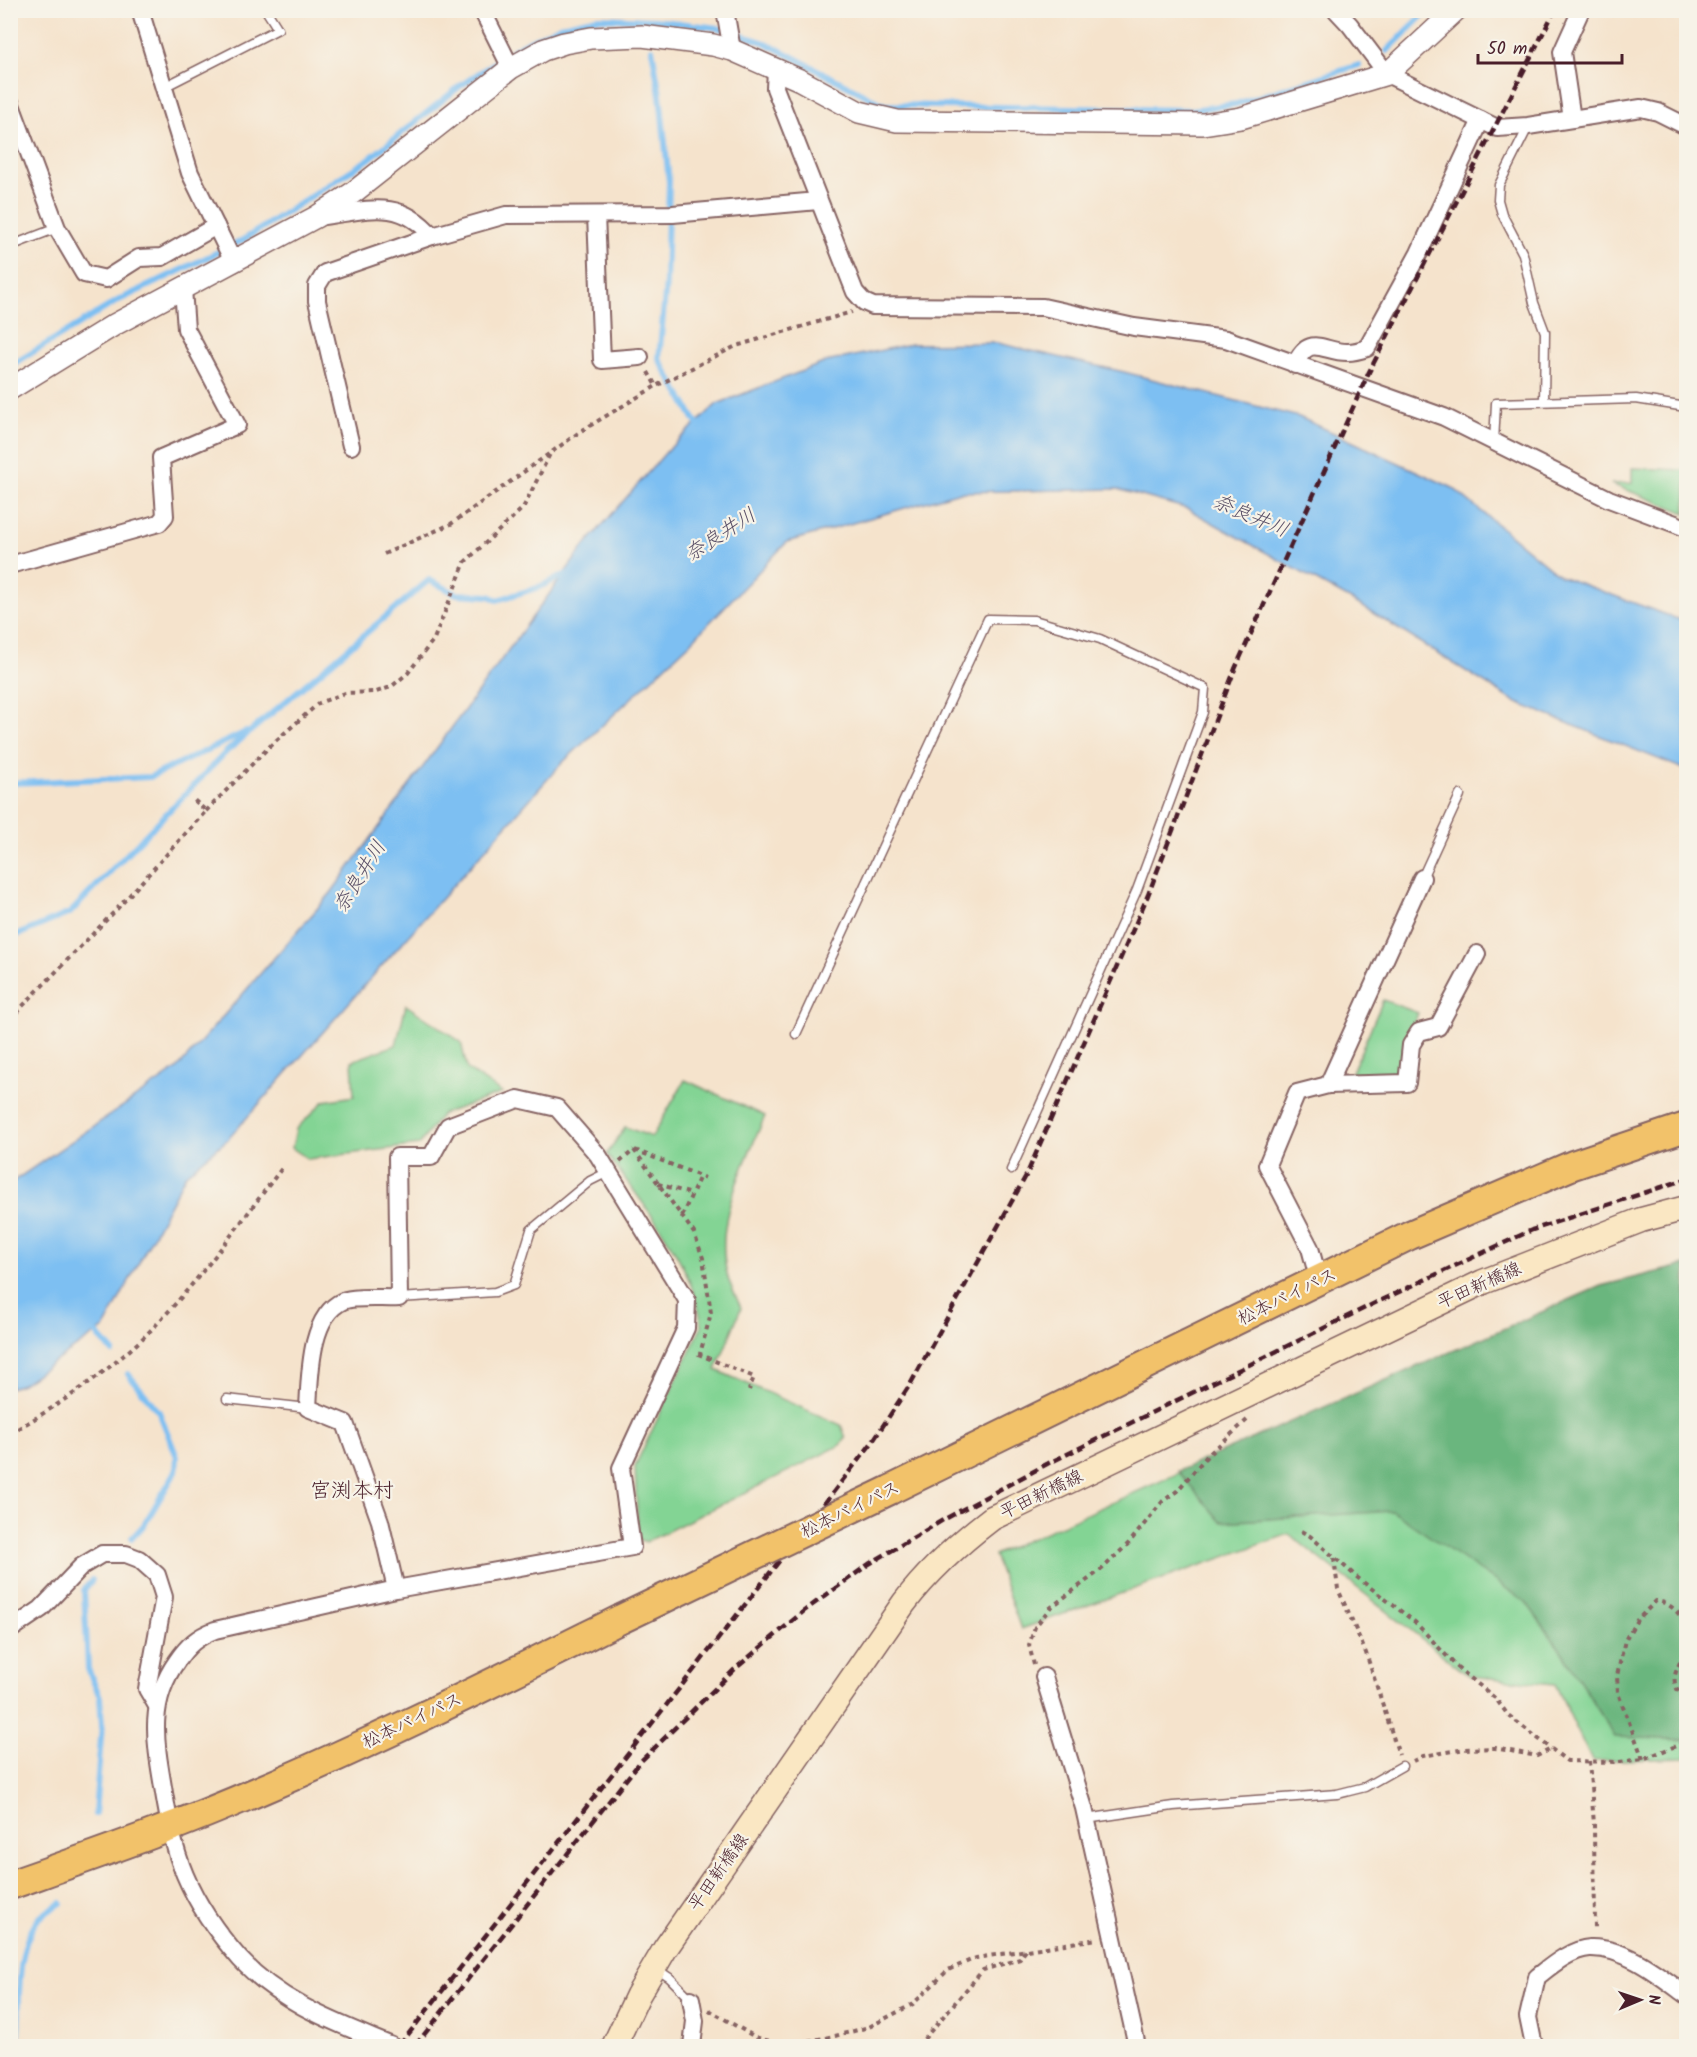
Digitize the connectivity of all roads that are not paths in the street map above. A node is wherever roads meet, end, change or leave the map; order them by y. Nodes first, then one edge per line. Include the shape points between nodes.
1 (140, 10) edge
2 (266, 10) edge
3 (482, 10) edge
4 (1336, 10) edge
5 (1456, 10) edge
6 (1581, 10) edge
7 (729, 30) edge
8 (509, 64) junction
9 (776, 70) junction
10 (1387, 74) junction
11 (164, 87) junction
12 (10, 102) edge
13 (1572, 119) junction
14 (1481, 120) junction
15 (15, 126) edge
16 (1528, 126) junction
17 (1686, 126) edge
18 (818, 201) junction
19 (596, 215) junction
20 (316, 217) junction
21 (57, 228) junction
22 (432, 236) junction
23 (225, 245) junction
24 (10, 246) edge
25 (183, 289) junction
26 (640, 357) road end
27 (1295, 365) junction
28 (10, 389) edge
29 (1544, 401) junction
30 (1686, 407) edge
31 (1494, 443) junction
32 (351, 446) dead end
33 (1686, 528) edge
34 (10, 565) edge
35 (1460, 795) dead end
36 (1422, 878) joint
37 (1477, 954) dead end
38 (796, 1034) dead end
39 (1328, 1085) junction
40 (1686, 1127) edge
41 (1011, 1170) dead end
42 (608, 1172) junction
43 (1686, 1208) edge
44 (1319, 1281) junction
45 (399, 1298) junction
46 (227, 1399) dead end
47 (308, 1408) junction
48 (396, 1589) junction
49 (10, 1630) edge
50 (1044, 1677) road end
51 (157, 1706) junction
52 (1402, 1766) road end
53 (1086, 1819) junction
54 (170, 1828) junction
55 (10, 1885) edge
56 (654, 1968) junction
57 (1686, 1995) edge
58 (691, 1998) joint
59 (392, 2046) edge
60 (614, 2046) edge
61 (692, 2046) edge
62 (1137, 2046) edge
63 (1534, 2046) edge

1 - 11 street
2 - 11 lane via 278,29
3 - 8 street
4 - 10 street
5 - 10 street
6 - 13 street via 1562,52
7 - 8 street via 591,38 543,50
7 - 9 street
8 - 20 street via 354,192
9 - 10 street via 858,112 897,121 1185,125 1241,118
9 - 18 street via 775,88
10 - 14 street
11 - 23 street via 190,173
12 - 15 street
13 - 16 street
13 - 17 street via 1641,108
14 - 16 street via 1497,128
14 - 27 street via 1419,253 1367,348 1346,352 1326,346 1308,348 1300,352
15 - 21 street
16 - 29 lane via 1499,185 1498,200 1524,254 1534,303 1545,332
18 - 19 street via 665,214
18 - 27 street via 855,292 873,306 1043,307 1134,327 1226,339
19 - 22 street via 506,215
19 - 26 street via 602,360
20 - 22 street via 379,209 403,212 418,220
20 - 23 street
21 - 23 street via 84,274 106,279 139,258
21 - 24 lane
22 - 32 street via 325,273 317,285 317,300
23 - 25 street
25 - 28 street via 114,325
25 - 34 street via 186,329 237,425 161,458 165,516 159,523
27 - 31 street via 1444,417
29 - 30 lane via 1636,399
29 - 31 lane via 1496,404
31 - 33 street via 1609,500
35 - 36 lane
36 - 39 street
37 - 39 street via 1438,1027 1419,1032 1411,1045 1407,1083
38 - 41 lane via 988,619 1034,620 1100,639 1205,688 1203,712 1137,890
39 - 44 street via 1297,1093 1268,1164 1310,1248
40 - 44 highway, 松本バイパス via 1573,1165 1410,1235
42 - 45 lane via 590,1181 531,1230 514,1284 495,1292
42 - 45 street via 556,1108 518,1099 448,1126 431,1157 397,1157
42 - 48 street via 687,1300 686,1328 621,1468 632,1547
43 - 56 main road, 平田新橋線 via 1641,1220 1483,1282 992,1518 925,1576
44 - 54 highway, 松本バイパス, bridge via 437,1709
45 - 47 street via 343,1301 326,1316 312,1348
46 - 47 lane
47 - 48 street via 345,1423 380,1521
48 - 51 street via 200,1636 164,1678
49 - 51 street via 41,1609 82,1566 102,1554 126,1554 140,1559 157,1575 164,1597 147,1689
50 - 53 street
51 - 54 street via 155,1737
52 - 53 lane via 1365,1787 1337,1794 1173,1806
53 - 62 street
54 - 55 highway, 松本バイパス
54 - 59 street via 200,1906 241,1959 281,1995 310,2012
56 - 58 lane
56 - 60 main road, 平田新橋線
57 - 63 street via 1624,1956 1590,1948 1561,1959 1537,1977 1528,2017
58 - 61 street via 695,2021

